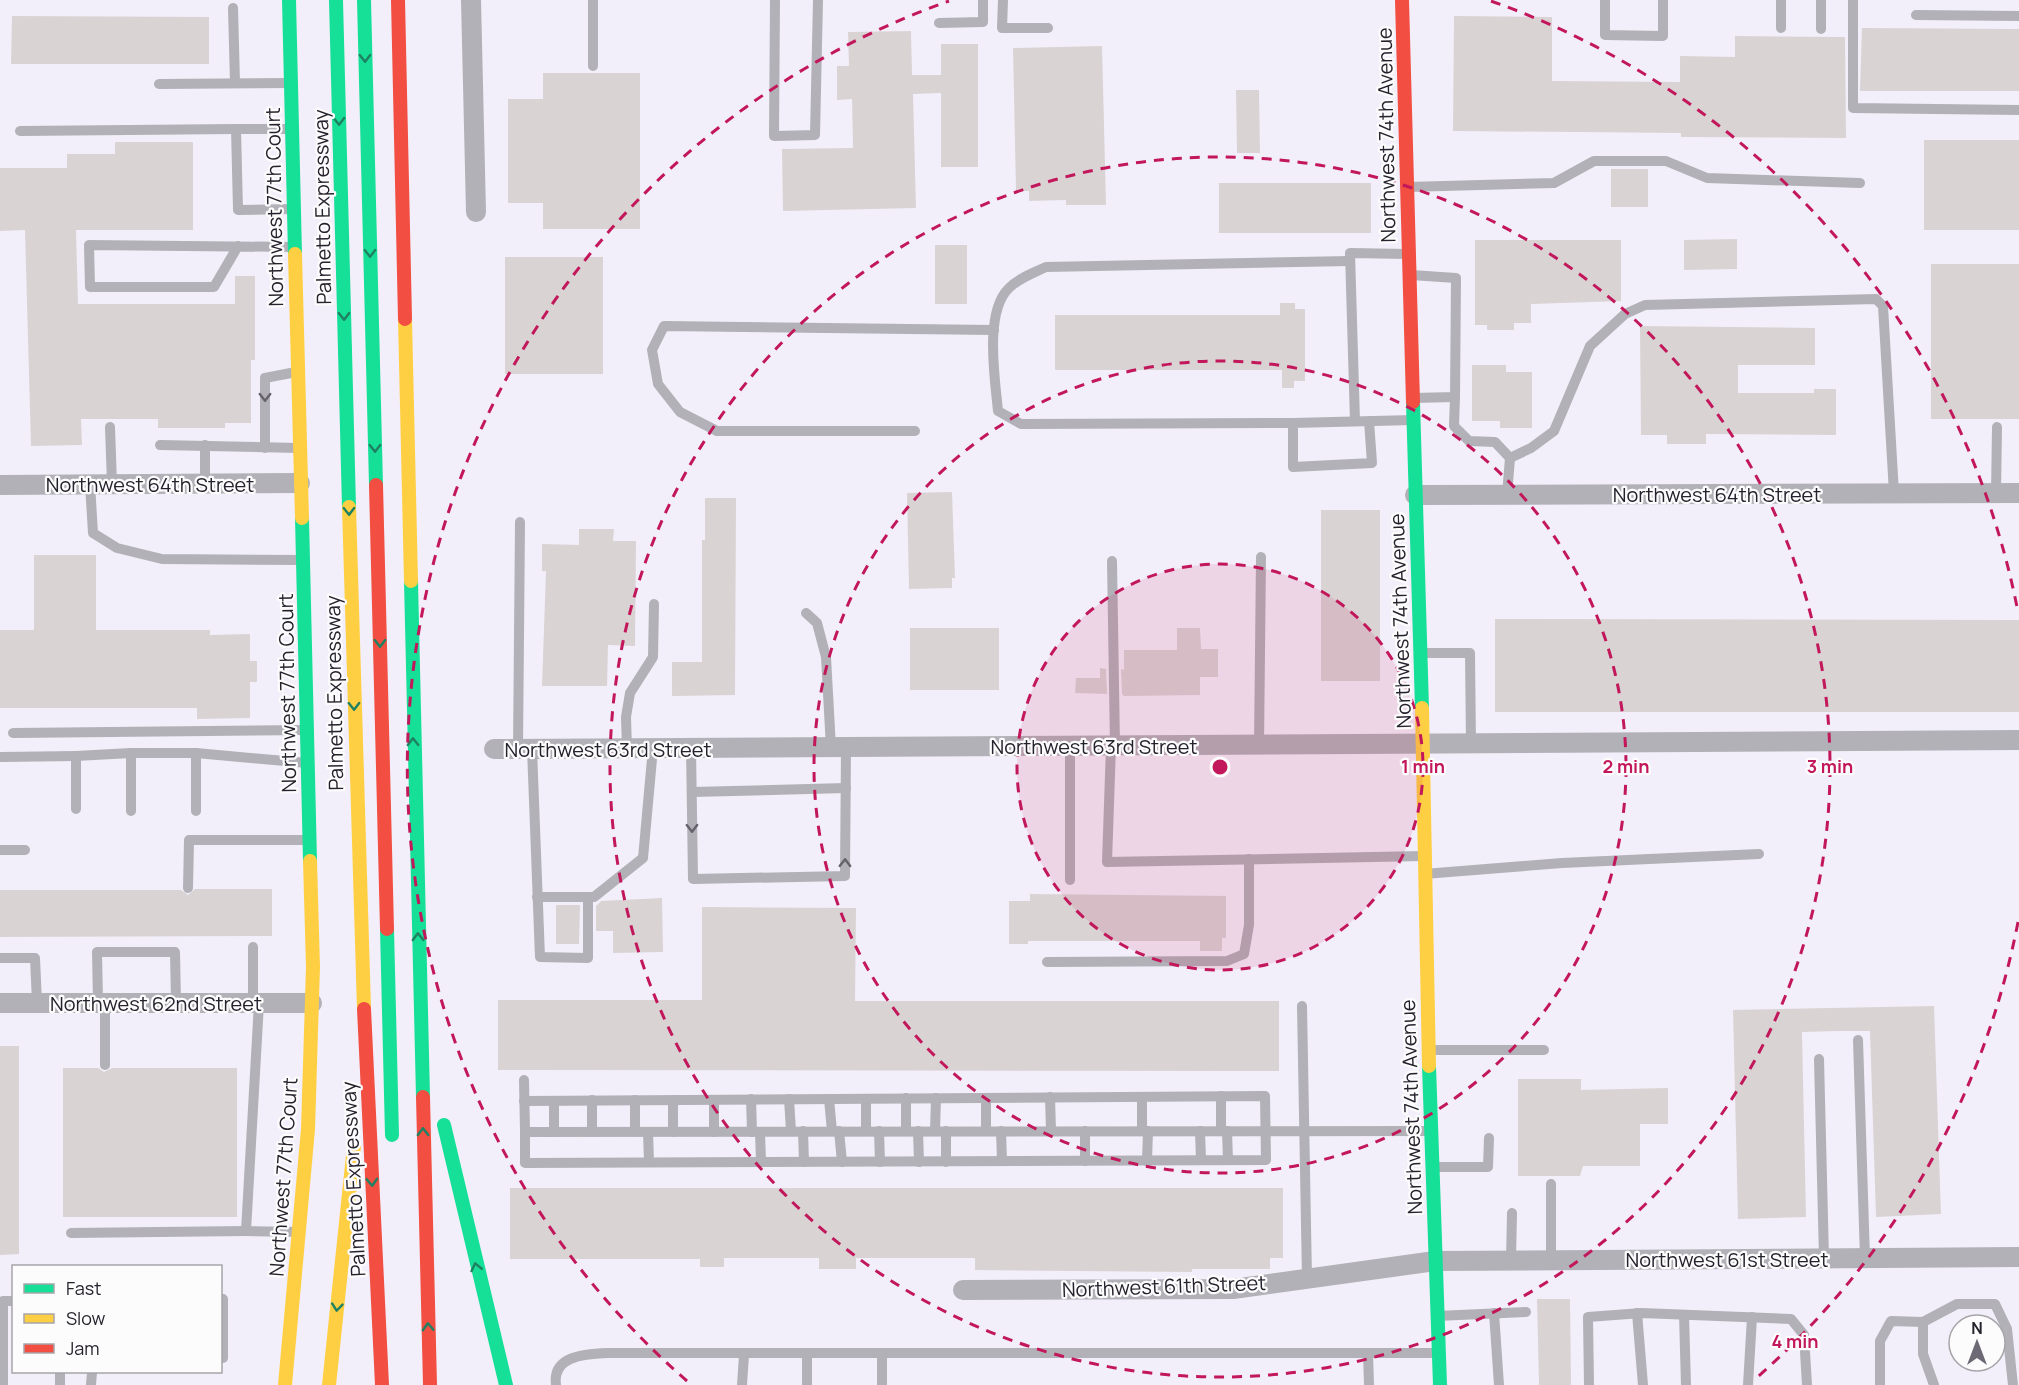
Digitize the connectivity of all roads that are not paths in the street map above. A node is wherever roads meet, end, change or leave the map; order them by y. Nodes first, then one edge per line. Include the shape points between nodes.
1 (289, 0) edge
2 (336, 0) edge
3 (364, 0) edge
4 (398, 0) edge
5 (471, 0) edge
6 (593, 0) edge
7 (775, 0) edge
8 (818, 0) edge
9 (984, 0) edge
10 (1003, 0) edge
11 (1402, 0) edge
12 (1605, 0) edge
13 (1664, 0) edge
14 (1781, 0) edge
15 (1821, 0) edge
16 (1853, 0) edge
17 (233, 8) dead end
18 (1916, 15) dead end
19 (2019, 16) edge
20 (939, 23) dead end
21 (1048, 28) dead end
22 (1781, 28) dead end
23 (1821, 29) dead end
24 (593, 66) dead end
25 (235, 83) junction
26 (291, 83) junction
27 (159, 84) dead end
28 (2019, 110) edge
29 (236, 129) junction
30 (292, 129) junction
31 (20, 131) dead end
32 (1860, 183) dead end
33 (1406, 187) junction
34 (293, 209) junction
35 (476, 212) dead end
36 (238, 246) junction
37 (293, 247) junction
38 (1408, 254) junction
39 (1350, 261) junction
40 (1409, 275) junction
41 (994, 330) junction
42 (296, 372) junction
43 (1455, 397) junction
44 (1412, 398) junction
45 (1413, 420) junction
46 (1355, 421) junction
47 (1369, 421) junction
48 (1293, 423) junction
49 (110, 427) dead end
50 (1997, 427) dead end
51 (915, 431) dead end
52 (160, 445) dead end
53 (205, 445) junction
54 (299, 447) junction
55 (266, 448) junction
56 (1510, 459) junction
57 (300, 483) junction
58 (90, 484) junction
59 (112, 484) junction
60 (205, 484) junction
61 (0, 485) edge
62 (1894, 493) junction
63 (1996, 493) junction
64 (2019, 493) edge
65 (1415, 495) junction
66 (1507, 495) junction
67 (520, 522) dead end
68 (1261, 557) dead end
69 (303, 560) junction
70 (1112, 561) dead end
71 (654, 604) dead end
72 (806, 613) dead end
73 (1420, 653) junction
74 (307, 730) junction
75 (13, 734) dead end
76 (2019, 740) edge
77 (1423, 745) junction
78 (1471, 745) junction
79 (1070, 746) junction
80 (1113, 746) junction
81 (1259, 746) junction
82 (653, 748) junction
83 (691, 748) junction
84 (838, 748) junction
85 (494, 749) dead end
86 (525, 749) junction
87 (627, 749) junction
88 (131, 753) junction
89 (196, 753) junction
90 (76, 756) junction
91 (0, 757) edge
92 (308, 763) junction
93 (846, 788) junction
94 (692, 792) junction
95 (76, 809) dead end
96 (131, 811) dead end
97 (196, 812) dead end
98 (309, 840) junction
99 (0, 850) edge
100 (26, 850) dead end
101 (1759, 854) dead end
102 (1424, 856) junction
103 (1249, 859) junction
104 (1424, 874) junction
105 (1070, 880) dead end
106 (188, 888) dead end
107 (537, 897) junction
108 (588, 897) junction
109 (253, 947) dead end
110 (0, 958) edge
111 (1047, 962) dead end
112 (0, 1003) edge
113 (37, 1003) junction
114 (101, 1003) junction
115 (176, 1003) junction
116 (256, 1003) junction
117 (312, 1003) junction
118 (1302, 1006) dead end
119 (366, 1040) junction
120 (1858, 1040) dead end
121 (1428, 1050) junction
122 (1544, 1050) dead end
123 (1819, 1059) dead end
124 (105, 1065) dead end
125 (524, 1080) dead end
126 (1142, 1096) junction
127 (1221, 1096) junction
128 (1050, 1097) junction
129 (866, 1098) junction
130 (906, 1098) junction
131 (936, 1098) junction
132 (986, 1098) junction
133 (751, 1099) junction
134 (789, 1099) junction
135 (829, 1099) junction
136 (634, 1100) junction
137 (673, 1100) junction
138 (714, 1100) junction
139 (524, 1101) junction
140 (554, 1101) junction
141 (592, 1101) junction
142 (791, 1131) junction
143 (803, 1131) junction
144 (835, 1131) junction
145 (866, 1131) junction
146 (879, 1131) junction
147 (912, 1131) junction
148 (941, 1131) junction
149 (986, 1131) junction
150 (1000, 1131) junction
151 (1051, 1131) junction
152 (1085, 1131) junction
153 (1145, 1131) junction
154 (1200, 1131) junction
155 (1224, 1131) junction
156 (1266, 1131) junction
157 (1303, 1131) junction
158 (1430, 1131) junction
159 (525, 1132) junction
160 (554, 1132) junction
161 (592, 1132) junction
162 (635, 1132) junction
163 (648, 1132) junction
164 (673, 1132) junction
165 (714, 1132) junction
166 (756, 1132) junction
167 (1489, 1138) dead end
168 (392, 1146) dead end
169 (1201, 1160) junction
170 (1228, 1160) junction
171 (1002, 1161) junction
172 (1085, 1161) junction
173 (1147, 1161) junction
174 (649, 1162) junction
175 (761, 1162) junction
176 (804, 1162) junction
177 (842, 1162) junction
178 (880, 1162) junction
179 (919, 1162) junction
180 (946, 1162) junction
181 (1431, 1167) junction
182 (445, 1184) dead end
183 (1551, 1184) dead end
184 (1512, 1212) dead end
185 (246, 1231) junction
186 (70, 1233) dead end
187 (299, 1233) junction
188 (2019, 1257) edge
189 (1824, 1258) junction
190 (1865, 1258) junction
191 (1511, 1260) junction
192 (1551, 1260) junction
193 (1435, 1261) junction
194 (1307, 1279) junction
195 (963, 1290) dead end
196 (222, 1299) edge
197 (12, 1301) edge
198 (1526, 1312) dead end
199 (1494, 1313) junction
200 (1636, 1313) junction
201 (1684, 1315) junction
202 (1437, 1316) junction
203 (1752, 1317) junction
204 (1923, 1322) junction
205 (8, 1345) edge
206 (882, 1353) junction
207 (1368, 1353) junction
208 (1438, 1353) junction
209 (807, 1354) junction
210 (744, 1355) junction
211 (222, 1358) edge
212 (3, 1385) edge
213 (285, 1385) edge
214 (329, 1385) edge
215 (382, 1385) edge
216 (430, 1385) edge
217 (506, 1385) edge
218 (556, 1385) edge
219 (742, 1385) edge
220 (807, 1385) edge
221 (882, 1385) edge
222 (1369, 1385) edge
223 (1440, 1385) edge
224 (1498, 1385) edge
225 (1589, 1385) edge
226 (1643, 1385) edge
227 (1686, 1385) edge
228 (1748, 1385) edge
229 (1807, 1385) edge
230 (1880, 1385) edge
231 (1934, 1385) edge
232 (2013, 1385) edge

1 - 26 main road, Northwest 77th Court
2 -> 119 main road, Palmetto Expressway
3 -> 168 main road
216 -> 4 main road
5 - 35 street
6 - 24 lane
7 - 8 lane via 774,136 815,135
9 - 20 lane via 983,22
10 - 21 lane via 1002,28
11 - 33 main road, Northwest 74th Avenue
12 - 13 lane via 1605,35 1663,36
14 - 22 lane
15 - 23 lane
16 - 28 lane via 1853,108
17 - 25 lane
18 - 19 lane
25 - 26 lane
25 - 27 lane
26 - 30 main road, Northwest 77th Court
29 - 30 lane
29 - 31 lane
29 - 34 lane via 238,210
30 - 34 main road, Northwest 77th Court
32 - 33 lane via 1707,178 1666,161 1593,161 1554,183
33 - 38 main road, Northwest 74th Avenue
34 - 37 main road, Northwest 77th Court
36 - 36 lane via 89,245 90,287 214,287
36 - 37 lane
37 - 42 main road, Northwest 77th Court
38 - 39 lane via 1350,253
38 - 40 main road, Northwest 74th Avenue
39 - 41 lane via 1046,267 1009,288 996,306
39 - 46 lane
40 - 43 lane via 1456,278
40 - 44 main road, Northwest 74th Avenue
41 - 48 lane via 998,411 1021,424
41 - 51 lane via 664,326 652,350 658,384 680,412 717,431
42 - 54 main road, Northwest 77th Court
42 -> 55 lane via 265,378
43 - 44 lane
43 - 56 lane via 1454,426 1469,441 1495,442
44 - 45 main road, Northwest 74th Avenue
45 - 47 lane
45 - 65 main road, Northwest 74th Avenue
46 - 47 lane
46 - 48 lane
47 - 48 lane via 1372,463 1293,467
49 - 59 lane
50 - 63 lane
52 - 53 lane
53 - 55 lane
53 - 60 lane
54 - 55 lane
54 - 57 main road, Northwest 77th Court
56 - 62 lane via 1554,431 1590,346 1625,314 1645,304 1876,299 1883,306
56 - 66 lane
57 - 60 street, Northwest 64th Street
57 - 69 main road, Northwest 77th Court
58 - 59 street, Northwest 64th Street
58 - 61 street, Northwest 64th Street
58 - 69 lane via 93,532 117,548 162,559
59 - 60 street, Northwest 64th Street
62 - 63 street, Northwest 64th Street
62 - 66 street, Northwest 64th Street
63 - 64 street, Northwest 64th Street
65 - 66 street, Northwest 64th Street
65 - 73 main road, Northwest 74th Avenue
67 - 86 lane
68 - 81 lane
69 - 74 main road, Northwest 77th Court
70 - 80 lane
71 - 87 lane via 653,657 630,693
72 - 84 lane via 817,622 826,657
73 - 77 main road, Northwest 74th Avenue
73 - 78 lane via 1470,653
74 - 75 lane
74 - 92 main road, Northwest 77th Court
76 - 78 street, Northwest 63rd Street
77 - 78 street, Northwest 63rd Street
77 - 81 street, Northwest 63rd Street
77 - 102 main road, Northwest 74th Avenue
79 - 80 street, Northwest 63rd Street
79 - 84 street, Northwest 63rd Street
79 - 105 lane
80 - 81 street, Northwest 63rd Street
80 - 103 lane via 1107,862
82 - 83 street, Northwest 63rd Street
82 - 87 street, Northwest 63rd Street
82 - 108 lane via 643,858 594,897
83 - 84 street, Northwest 63rd Street
83 - 94 lane
84 - 93 lane
85 - 86 street, Northwest 63rd Street
86 - 87 street, Northwest 63rd Street
86 - 107 lane
88 - 89 lane
88 - 90 lane
88 - 96 lane
89 - 92 lane
89 - 97 lane
90 - 91 lane
90 - 95 lane
92 - 98 main road, Northwest 77th Court
93 - 94 lane
94 -> 93 lane via 693,879 845,876
98 - 106 lane via 189,840
98 - 117 main road, Northwest 77th Court
99 - 100 lane
101 - 104 lane
102 - 103 lane
102 - 104 main road, Northwest 74th Avenue
103 - 111 lane via 1249,925 1244,954 1238,958 1227,962
104 - 121 main road, Northwest 74th Avenue
107 - 108 lane
107 - 108 lane via 540,957 588,957
109 - 116 lane
110 - 113 lane via 35,958
112 - 113 street, Northwest 62nd Street
113 - 114 street, Northwest 62nd Street
114 - 115 street, Northwest 62nd Street
114 - 115 lane via 97,952 175,952
114 - 124 lane
115 - 116 street, Northwest 62nd Street
116 - 117 street, Northwest 62nd Street
116 - 185 lane
117 - 187 main road, Northwest 77th Court via 308,1130
118 - 157 lane
119 -> 214 main road
119 -> 215 main road, Palmetto Expressway
120 - 190 lane
121 - 122 lane
121 - 158 main road, Northwest 74th Avenue
123 - 189 lane
125 - 139 lane
126 - 127 lane
126 - 128 lane
126 - 153 lane
127 - 155 lane
127 - 156 lane via 1265,1096
128 - 132 lane
128 - 151 lane
129 - 130 lane
129 - 135 lane
129 - 145 lane
130 - 131 lane
130 - 147 lane
131 - 132 lane
131 - 148 lane
132 - 149 lane
133 - 134 lane
133 - 138 lane
133 - 166 lane
134 - 135 lane
134 - 142 lane
135 - 144 lane
136 - 137 lane
136 - 141 lane
136 - 162 lane
137 - 138 lane
137 - 164 lane
138 - 165 lane
139 - 140 lane
139 - 159 lane
140 - 141 lane
140 - 160 lane
141 - 161 lane
142 - 143 lane
142 - 166 lane
143 - 144 lane
143 - 176 lane
144 - 145 lane
144 - 177 lane
145 - 146 lane
146 - 147 lane
146 - 178 lane
147 - 148 lane
147 - 179 lane
148 - 149 lane
148 - 180 lane
149 - 150 lane
150 - 151 lane
150 - 171 lane
151 - 152 lane
152 - 153 lane
152 - 172 lane
153 - 154 lane
153 - 173 lane
154 - 155 lane
154 - 169 lane
155 - 156 lane
155 - 170 lane
156 - 157 lane
156 - 170 lane via 1266,1160
157 - 158 lane
157 - 194 lane
158 - 181 main road, Northwest 74th Avenue
159 - 160 lane
159 - 174 lane via 525,1163
160 - 161 lane
161 - 162 lane
162 - 163 lane
163 - 164 lane
163 - 174 lane
164 - 165 lane
165 - 166 lane
166 - 175 lane
167 - 181 lane via 1488,1167
169 - 170 lane
169 - 173 lane
171 - 172 lane
171 - 180 lane
172 - 173 lane
174 - 175 lane
175 - 176 lane
176 - 177 lane
177 - 178 lane
178 - 179 lane
179 - 180 lane
181 - 193 main road, Northwest 74th Avenue
217 -> 182 main road via 444,1119
183 - 192 lane
184 - 191 lane
185 - 186 lane
185 - 187 lane
187 - 213 main road, Northwest 77th Court
188 - 190 street, Northwest 61st Street
189 - 190 street, Northwest 61st Street
189 - 192 street, Northwest 61st Street
191 - 192 street, Northwest 61st Street
191 - 193 street, Northwest 61st Street
193 - 194 street, Northwest 61th Street
193 - 202 main road, Northwest 74th Avenue
194 - 195 street, Northwest 61th Street via 1233,1289
196 - 211 lane
197 - 205 lane via 3,1301
198 - 199 lane
199 - 202 lane
199 - 224 lane
200 - 201 lane
200 - 225 lane via 1588,1317
200 - 226 lane
201 - 203 lane
201 - 227 lane
202 - 208 main road, Northwest 74th Avenue
203 - 228 lane
203 - 229 lane via 1791,1319 1804,1335
204 - 230 lane via 1891,1321 1880,1341
204 - 231 lane via 1923,1354
204 - 232 lane via 1957,1304 1995,1304 2007,1329
205 - 212 lane
206 - 207 lane
206 - 209 lane
206 - 221 lane
207 - 208 lane
207 - 222 lane
208 - 223 main road, Northwest 74th Avenue
209 - 210 lane
209 - 220 lane
210 - 218 lane via 585,1354 560,1365 555,1374
210 - 219 lane

